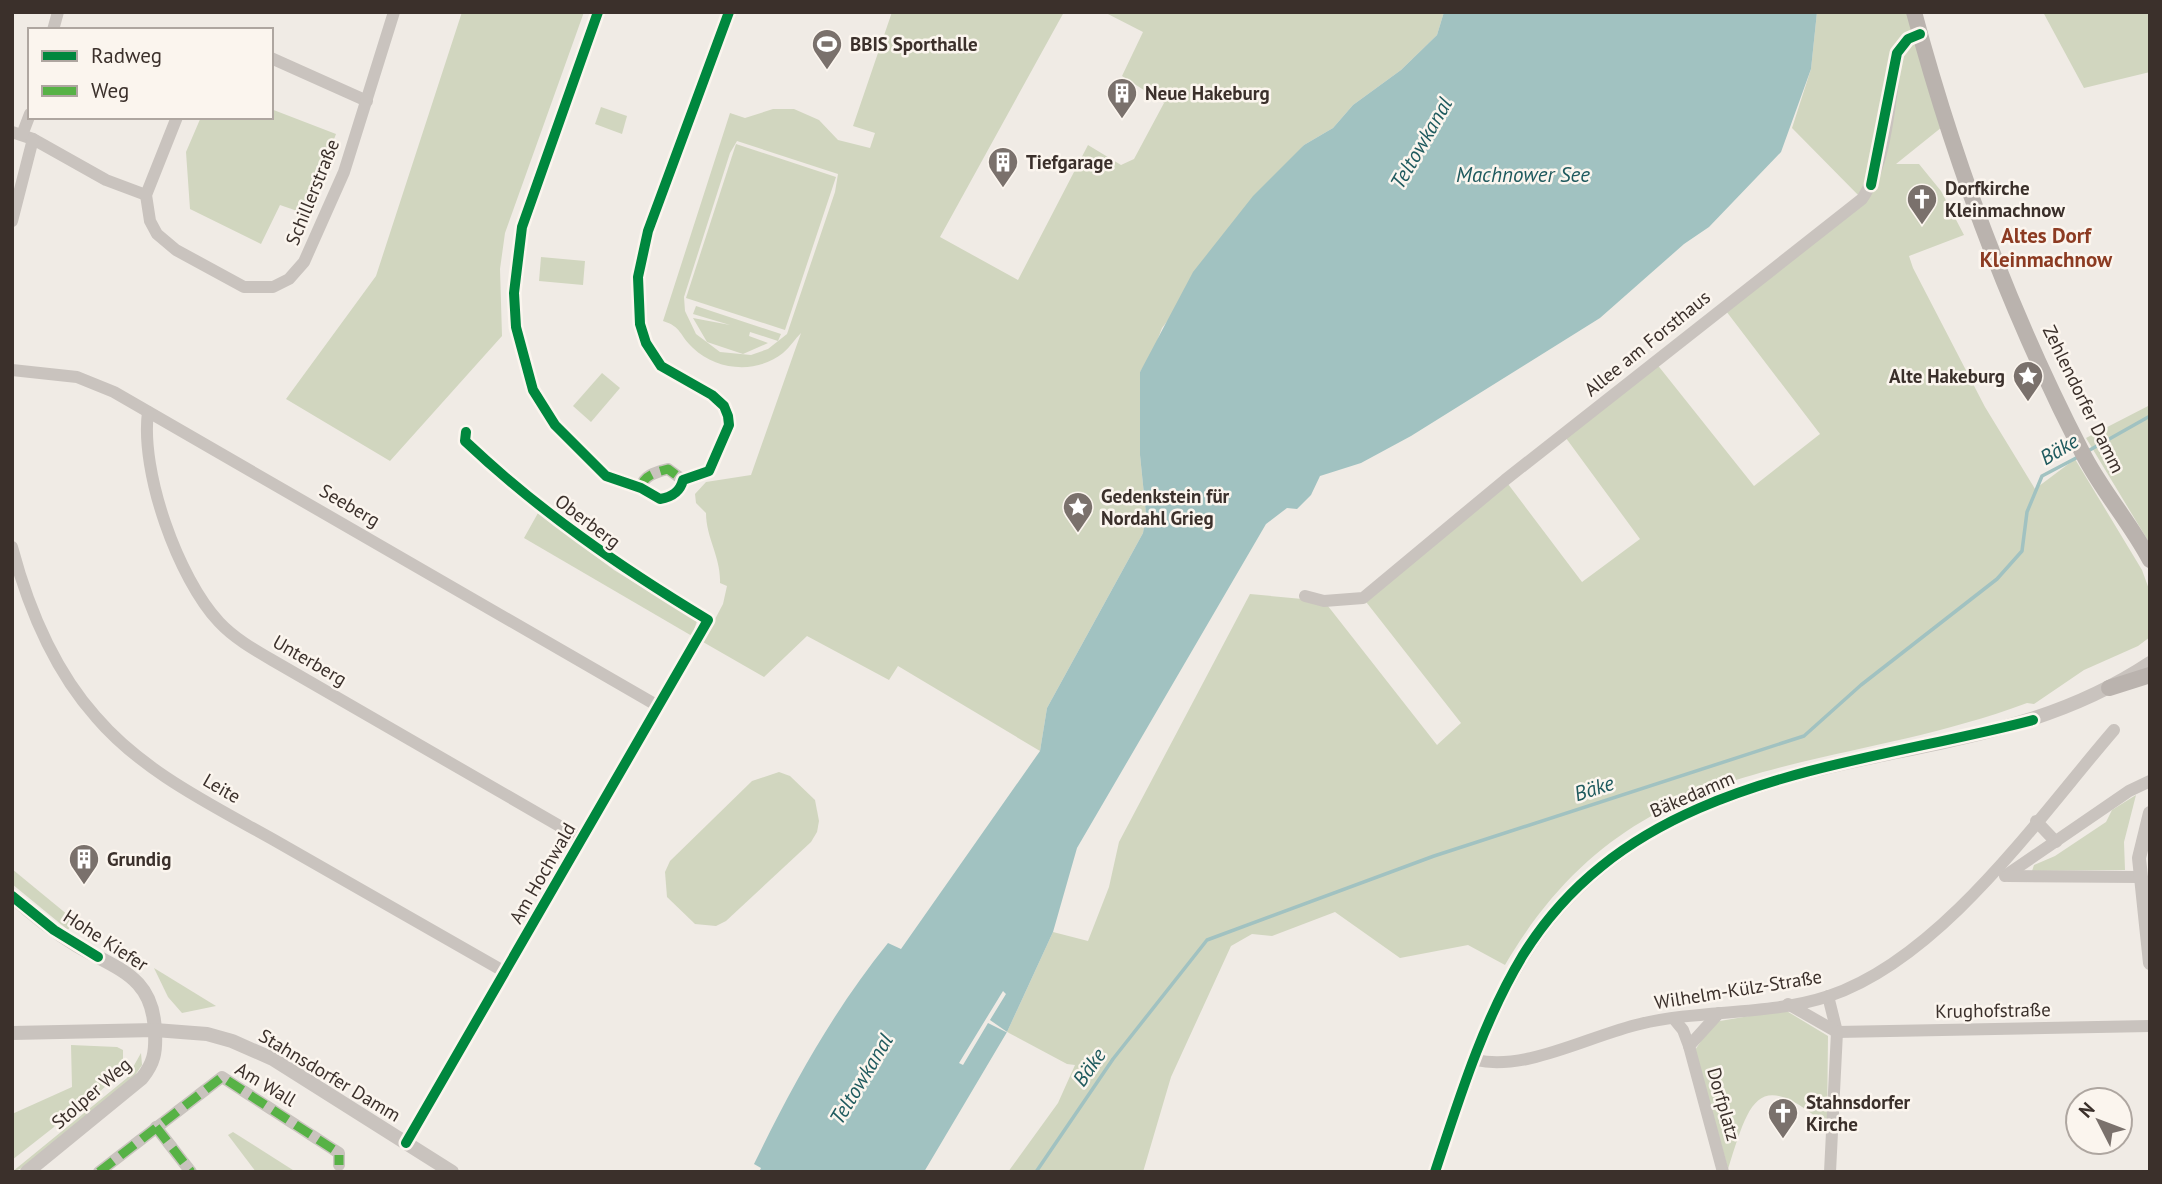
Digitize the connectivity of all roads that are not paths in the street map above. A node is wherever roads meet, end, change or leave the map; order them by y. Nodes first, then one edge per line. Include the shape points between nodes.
1 (394, 12) edge
2 (598, 12) edge
3 (729, 12) edge
4 (1914, 12) edge
5 (1920, 34) junction
6 (273, 59) edge
7 (367, 101) junction
8 (176, 119) edge
9 (23, 135) edge
10 (146, 195) junction
11 (12, 221) edge
12 (12, 370) edge
13 (148, 412) junction
14 (466, 432) dead end
15 (683, 480) junction
16 (641, 488) junction
17 (12, 547) edge
18 (2150, 559) edge
19 (1305, 596) dead end
20 (708, 620) joint
21 (2150, 663) edge
22 (2150, 675) edge
23 (2109, 688) junction
24 (658, 706) junction
25 (2113, 730) dead end
26 (2150, 780) edge
27 (2150, 813) edge
28 (2036, 821) junction
29 (582, 839) junction
30 (2056, 842) junction
31 (2006, 876) junction
32 (2139, 877) junction
33 (1986, 878) junction
34 (12, 896) edge
35 (2150, 963) edge
36 (505, 972) junction
37 (1828, 996) junction
38 (1788, 1004) junction
39 (1719, 1012) junction
40 (1674, 1019) junction
41 (2150, 1026) edge
42 (155, 1030) junction
43 (1837, 1032) junction
44 (12, 1033) edge
45 (1689, 1046) junction
46 (1476, 1060) junction
47 (156, 1127) junction
48 (406, 1143) junction
49 (339, 1165) dead end
50 (27, 1172) edge
51 (99, 1172) edge
52 (191, 1172) edge
53 (452, 1172) edge
54 (1435, 1172) edge
55 (1723, 1172) edge
56 (1830, 1172) edge

1 - 7 street, Schillerstraße
2 - 16 street via 522,227 515,319 529,381 555,425 606,476
3 - 15 street via 648,231 638,277 639,324 646,344 662,366 712,396 728,416 729,425 709,471
4 - 5 main road, Zehlendorfer Damm
5 - 18 main road, Zehlendorfer Damm via 1956,158 1985,237 2082,452
5 - 19 street, Allee am Forsthaus via 1908,39 1897,53 1877,165 1862,199 1363,598 1324,601
6 - 7 street
7 - 10 street, Schillerstraße via 344,172 304,262 289,279 273,287 244,287 165,243 150,221
8 - 10 street
9 - 10 street via 106,180
9 - 11 street
12 - 13 street, Seeberg via 77,377
13 - 24 street, Seeberg
13 - 29 street, Unterberg via 148,444 162,511 195,590 219,622 272,660
14 - 20 street, Oberberg via 465,441 527,498 622,568
15 - 16 street via 668,470 649,476
15 - 16 street via 671,497 660,499
17 - 36 street, Leite via 53,655 96,718 126,746 186,789
20 - 24 street, Am Hochwald
21 - 23 street, Bäkedamm
22 - 23 main road
23 - 46 street, Bäkedamm via 2034,720 1773,781 1704,804 1650,831 1596,871 1538,934 1513,974
24 - 29 street, Am Hochwald
25 - 28 street, Wilhelm-Külz-Straße
26 - 30 street
27 - 32 street via 2140,843
28 - 30 street
28 - 33 street, Wilhelm-Külz-Straße
29 - 36 street, Am Hochwald
30 - 31 street
31 - 32 street
31 - 33 street
32 - 35 street
33 - 37 street, Wilhelm-Külz-Straße via 1897,962
34 - 42 street, Hohe Kiefer via 54,930 135,979 154,1007
36 - 48 street, Am Hochwald
37 - 38 street, Wilhelm-Külz-Straße
37 - 43 street
38 - 39 street, Wilhelm-Külz-Straße
38 - 43 street
39 - 40 street, Wilhelm-Külz-Straße
39 - 45 street, Dorfplatz
40 - 45 street, Dorfplatz
40 - 46 street, Wilhelm-Külz-Straße via 1638,1024 1515,1063
41 - 43 street, Krughofstraße
42 - 44 street, Stahnsdorfer Damm
42 - 48 street, Stahnsdorfer Damm via 207,1034 251,1048
42 - 50 street, Stolper Weg via 155,1057 137,1084
43 - 56 street
45 - 55 street, Dorfplatz
46 - 54 street, Bäkedamm
47 - 49 street, Am Wall via 222,1077 339,1153
47 - 51 street, Am Wall
47 - 52 street
48 - 53 street, Stahnsdorfer Damm

